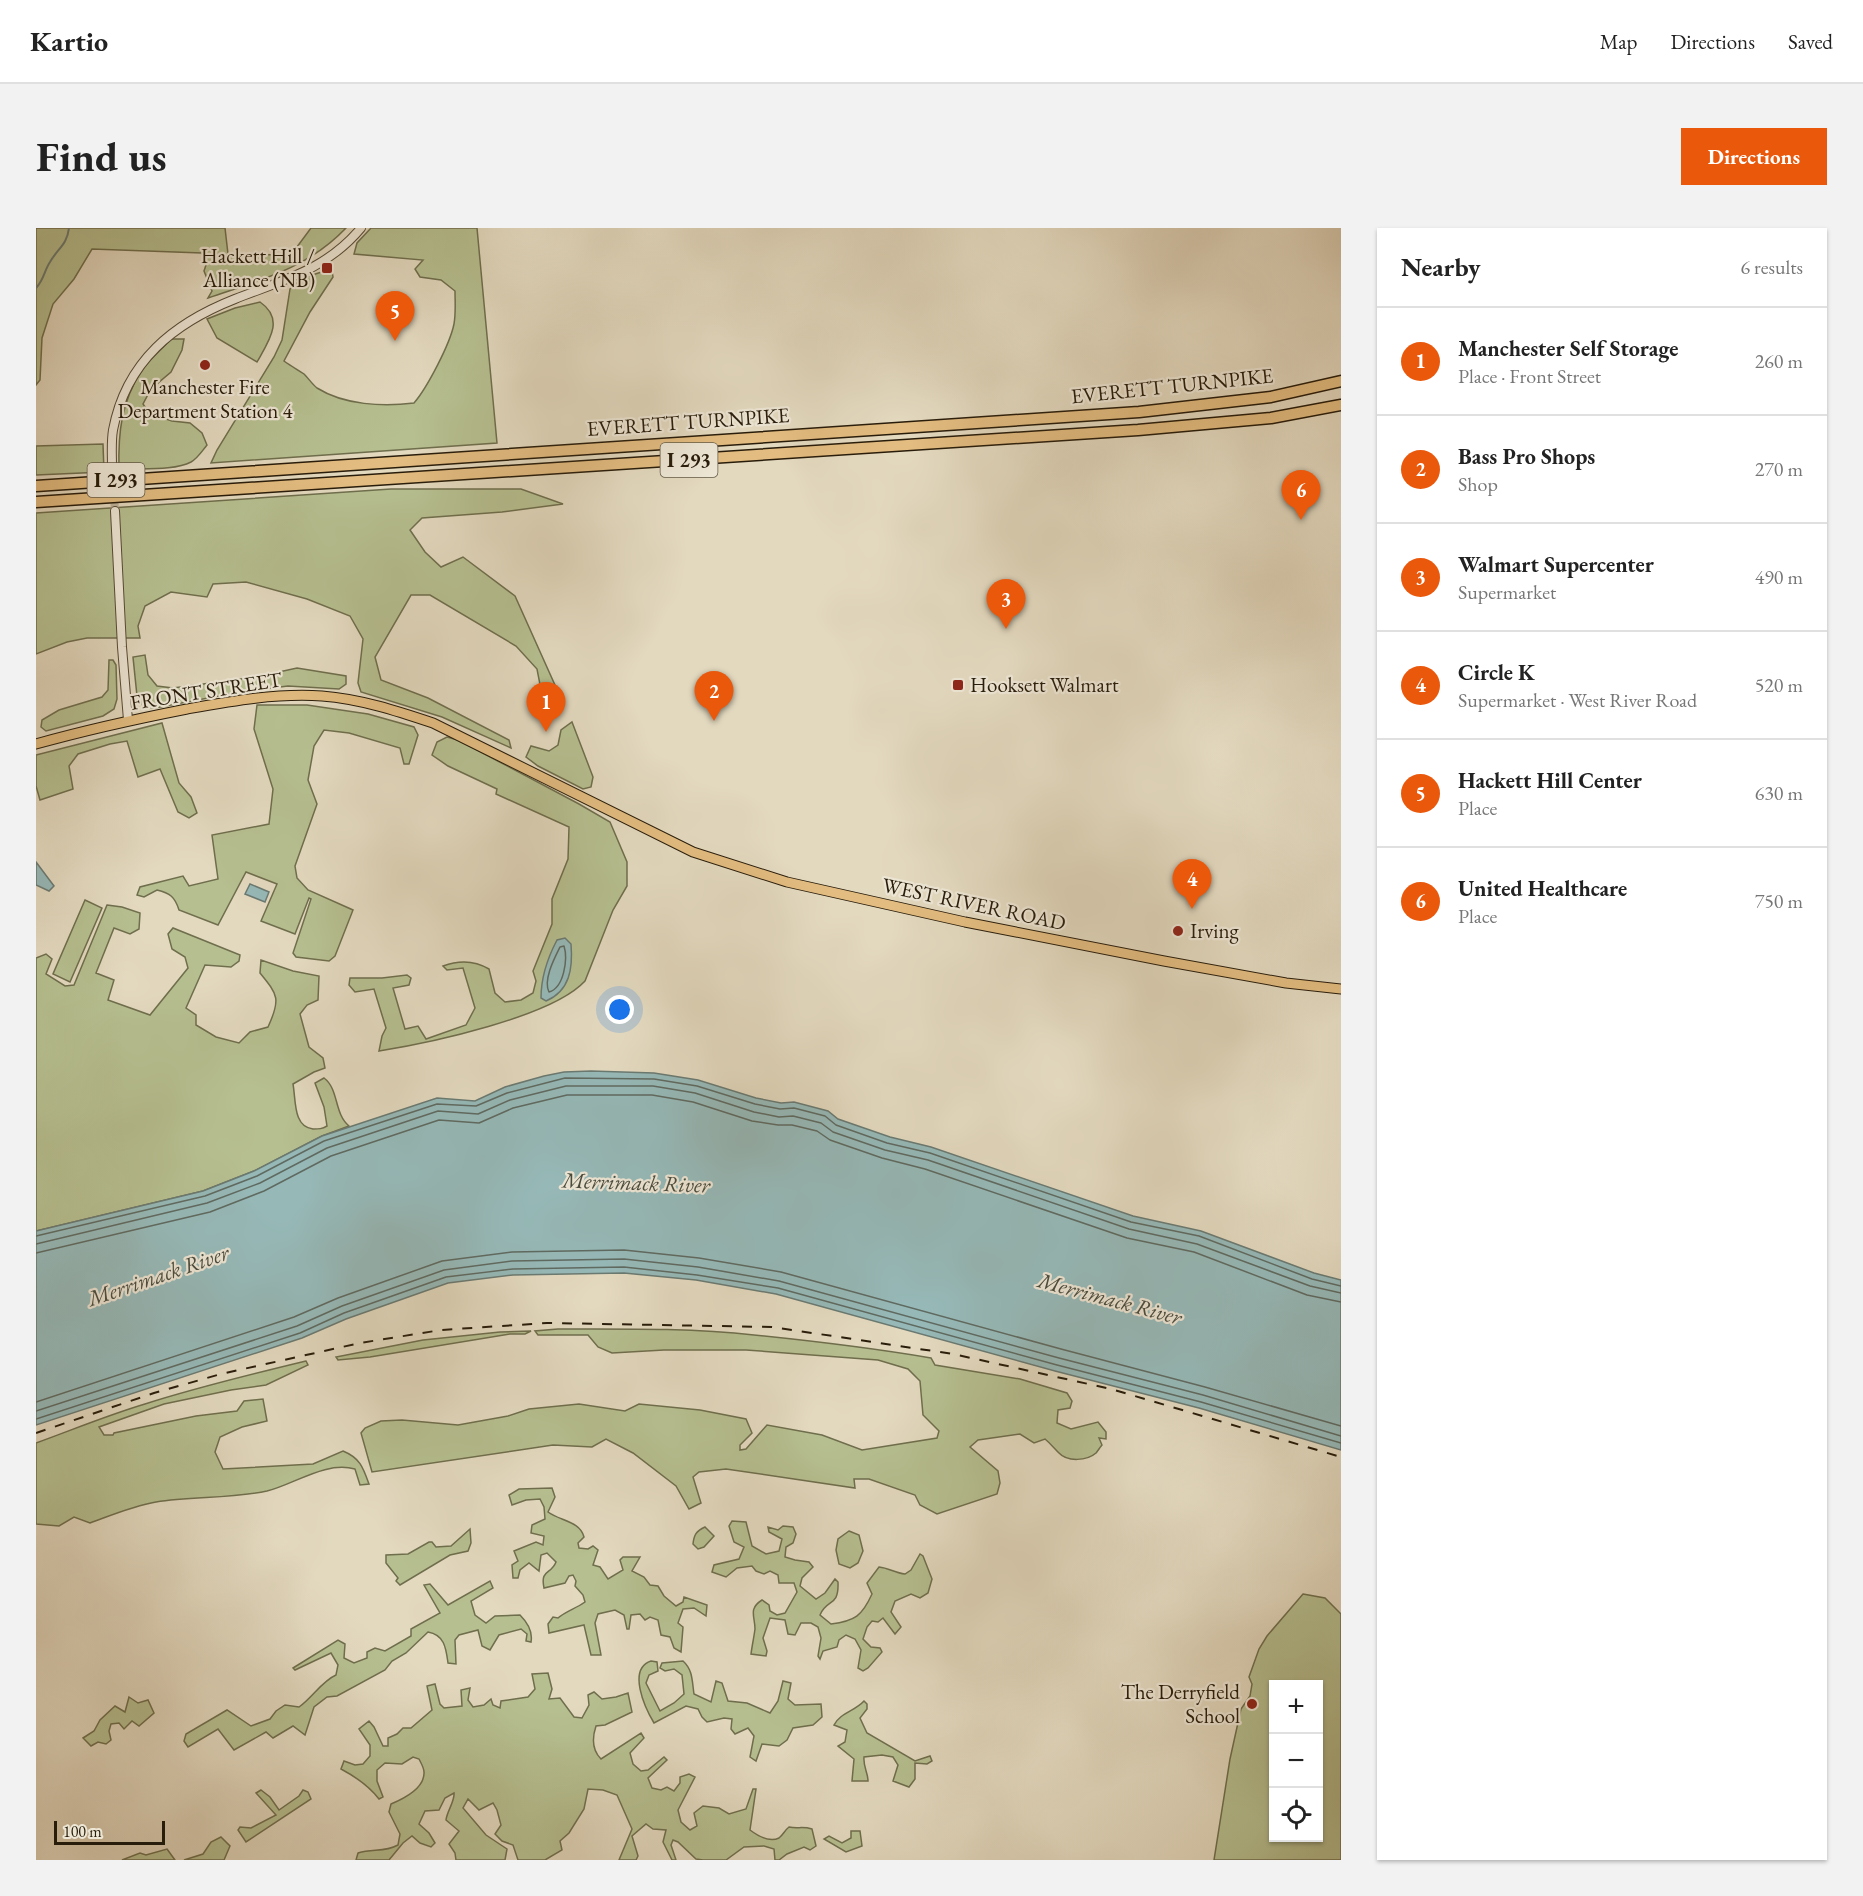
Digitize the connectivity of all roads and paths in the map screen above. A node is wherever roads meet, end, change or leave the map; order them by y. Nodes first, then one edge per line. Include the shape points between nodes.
1 (361, 228) edge
2 (1341, 381) edge
3 (1341, 405) edge
4 (112, 467) tunnel mouth
5 (36, 486) edge
6 (36, 502) edge
7 (115, 511) tunnel mouth
8 (128, 720) junction
9 (36, 744) edge
10 (612, 812) joint
11 (1341, 989) edge

1 - 4 street via 346,245 307,272 205,312 163,339 140,367 120,406 113,431
2 - 5 highway, EVERETT TURNPIKE / I 293 via 1271,397 1139,412
3 - 6 highway, EVERETT TURNPIKE / I 293 via 1271,418 1138,430
7 - 8 street
8 - 9 main road, FRONT STREET
8 - 10 main road, FRONT STREET via 252,698 296,695 348,699 433,723
10 - 11 main road, WEST RIVER ROAD via 693,852 787,882 1164,961

